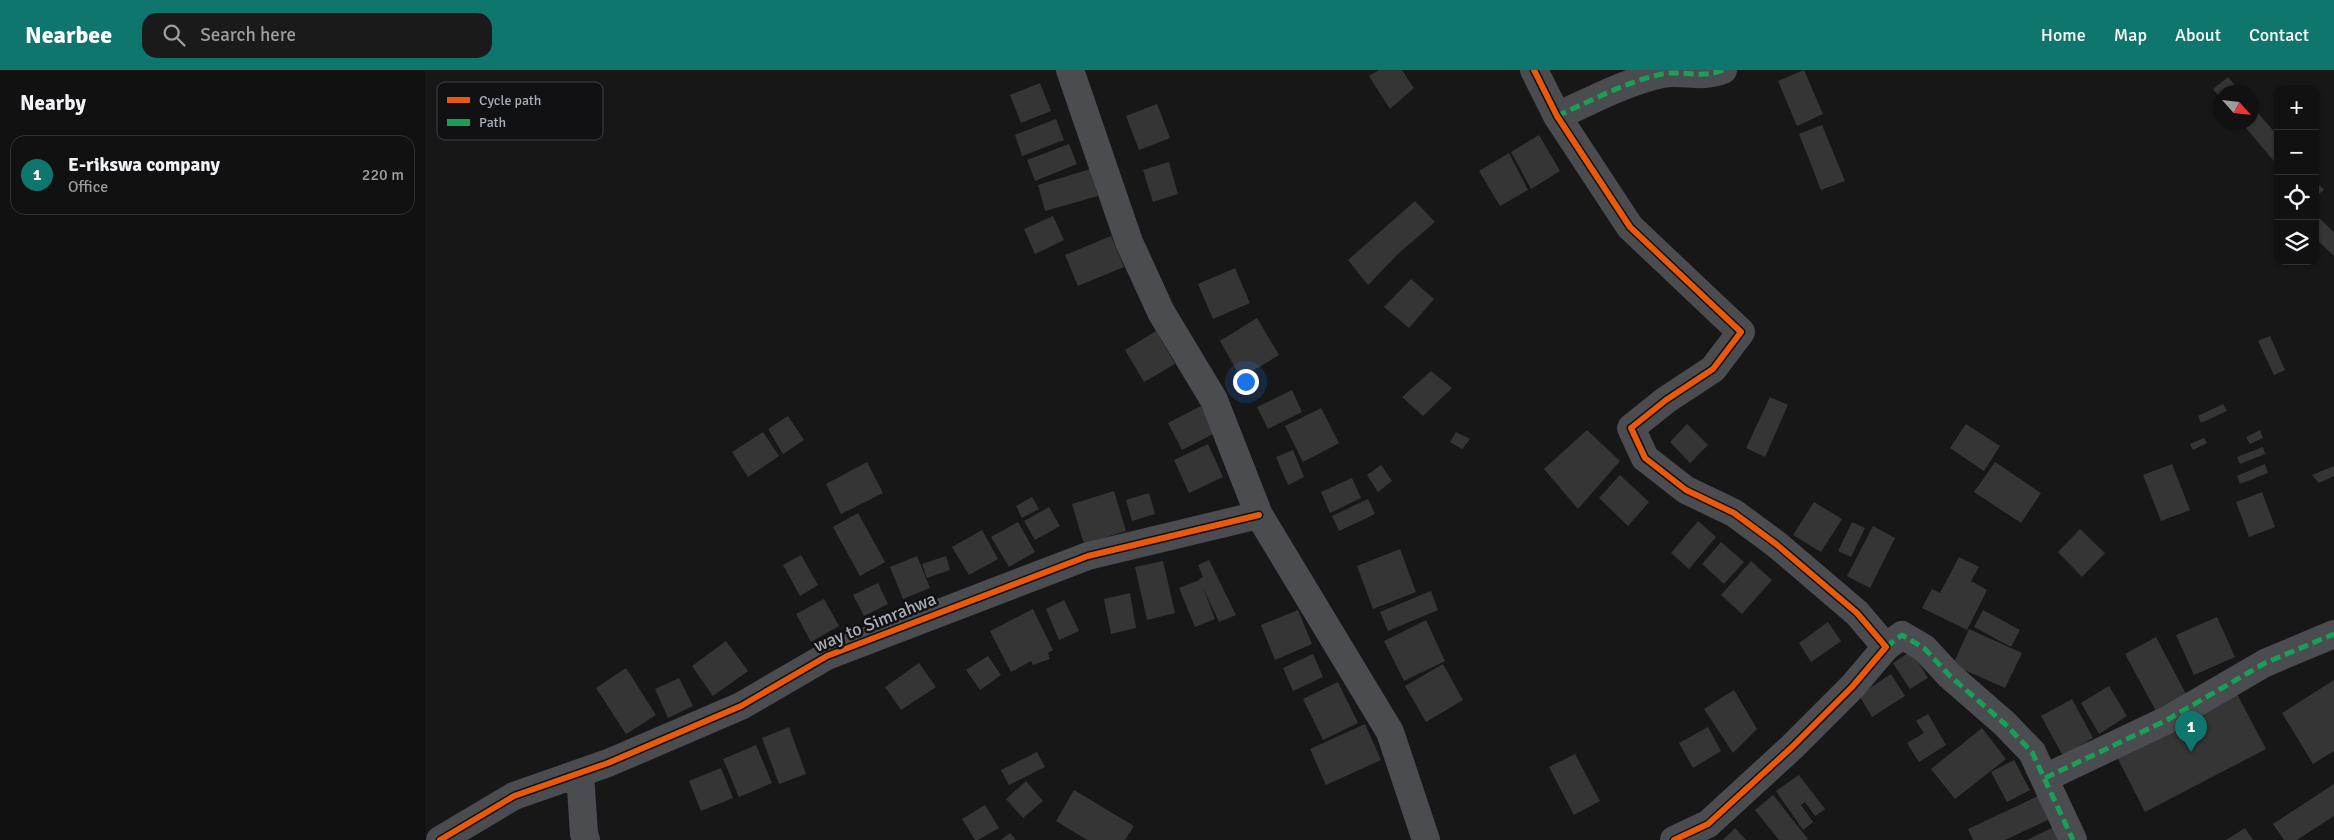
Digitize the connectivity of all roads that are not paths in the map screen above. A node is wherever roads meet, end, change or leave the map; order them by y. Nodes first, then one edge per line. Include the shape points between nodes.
1 (1070, 70) edge
2 (1534, 70) edge
3 (1723, 70) edge
4 (1557, 116) junction
5 (1259, 515) junction
6 (2334, 634) edge
7 (1886, 647) junction
8 (580, 773) junction
9 (2045, 778) junction
10 (440, 840) edge
11 (586, 840) edge
12 (1426, 840) edge
13 (1675, 840) edge
14 (2073, 840) edge

1 - 5 street via 1129,242 1161,312 1214,400
2 - 4 street
3 - 4 street via 1697,76 1664,74 1647,78
4 - 7 street via 1630,227 1741,332 1713,369 1631,428 1645,458 1686,490 1733,512 1776,544 1857,613
5 - 8 street, way to Simrahwa via 1088,556 941,611 827,656 741,706
5 - 12 street via 1390,732
6 - 9 street via 2265,663 2167,720
7 - 9 street via 1902,635 1924,648 2032,752
7 - 13 street via 1792,746 1708,824
8 - 10 street, way to Simrahwa via 514,796
8 - 11 street
9 - 14 street

